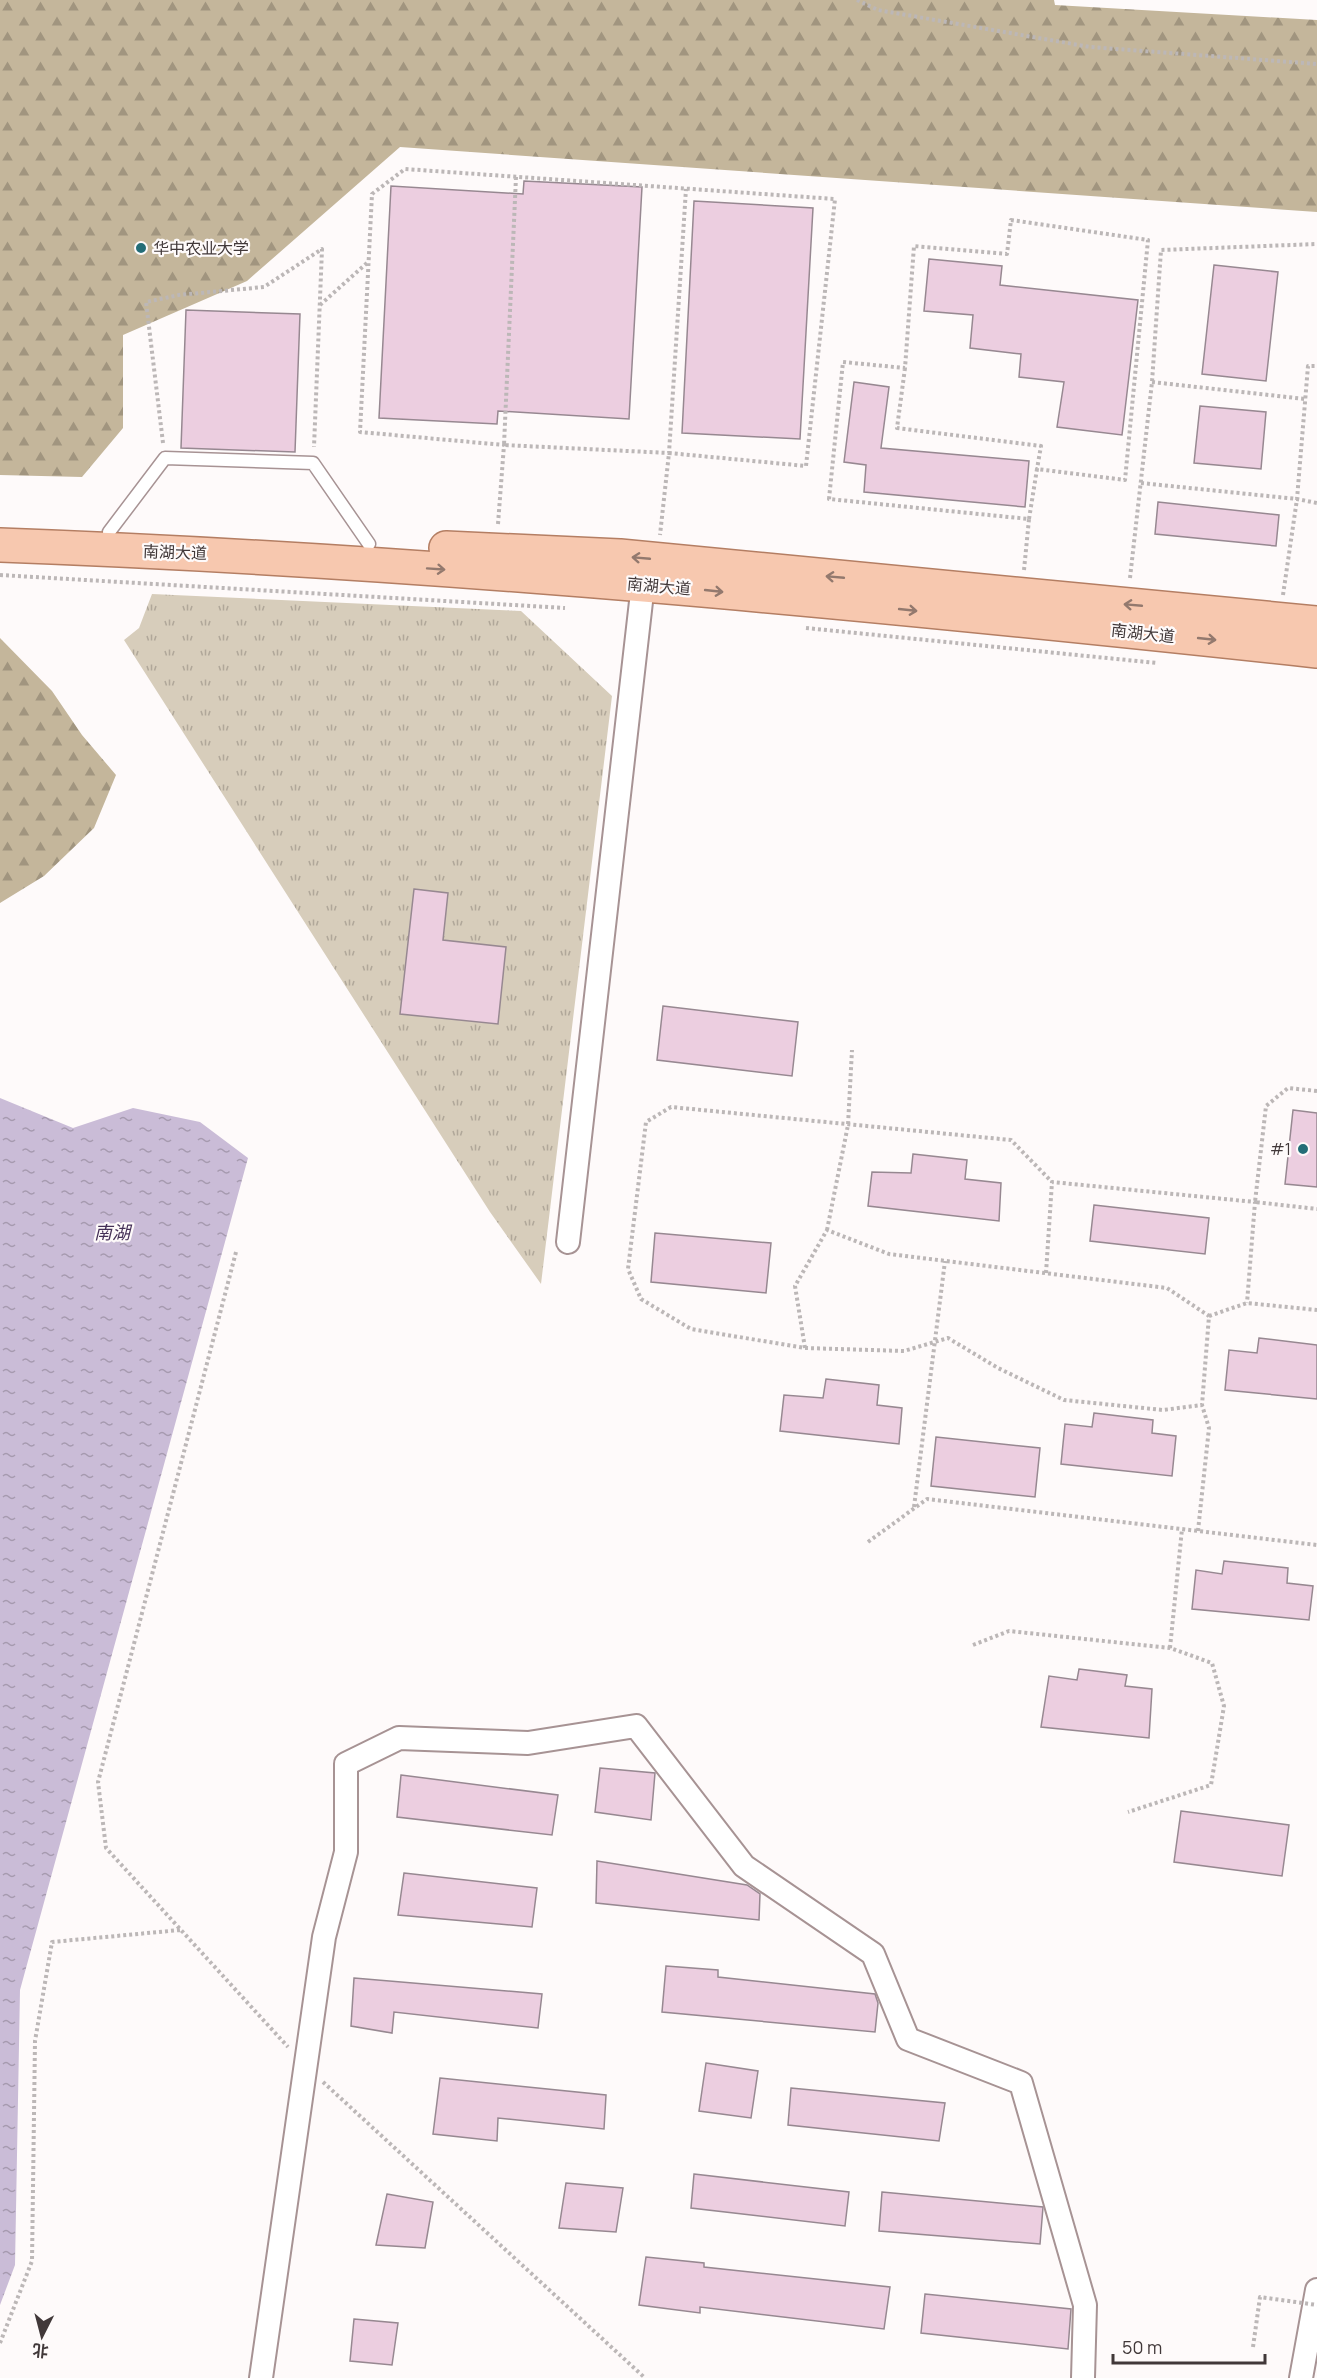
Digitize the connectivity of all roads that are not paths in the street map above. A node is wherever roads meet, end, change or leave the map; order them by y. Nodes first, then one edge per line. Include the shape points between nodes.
1 (0, 526) edge
2 (109, 532) junction
3 (369, 544) junction
4 (0, 545) edge
5 (650, 572) junction
6 (1317, 623) edge
7 (1317, 651) edge
8 (568, 1242) dead end
9 (1317, 2290) edge
10 (261, 2378) edge
11 (1083, 2378) edge
12 (1301, 2378) edge

1 - 2 main road, 南湖大道
2 - 3 main road, 南湖大道
2 - 3 lane via 165,458 313,463
5 -> 3 main road, 南湖大道 via 496,550
4 -> 5 main road, 南湖大道
6 -> 5 main road, 南湖大道
5 -> 7 main road, 南湖大道
5 - 8 street
9 - 12 street
10 - 11 street via 324,1937 346,1852 346,1764 399,1738 528,1743 636,1726 744,1866 873,1954 908,2039 1021,2083 1085,2305

